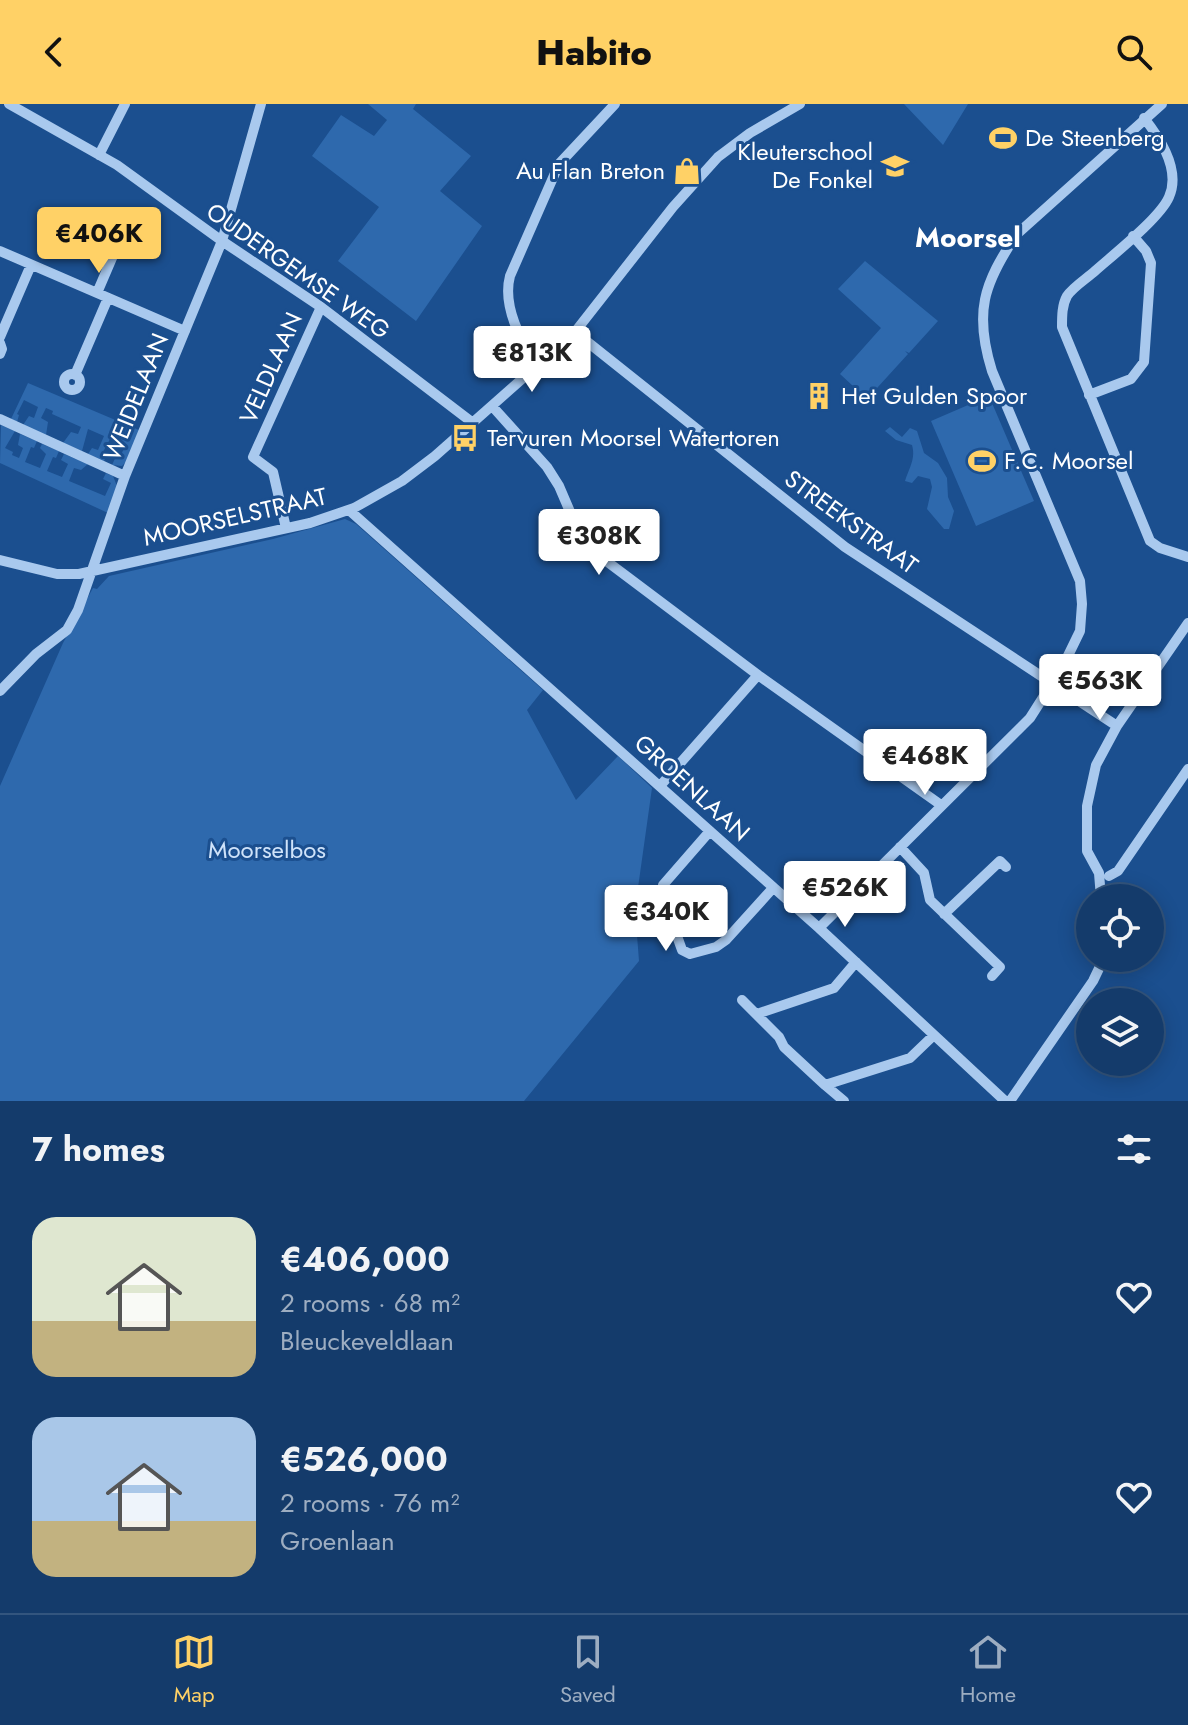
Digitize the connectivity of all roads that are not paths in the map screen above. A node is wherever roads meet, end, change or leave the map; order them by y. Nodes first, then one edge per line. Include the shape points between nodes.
1 (9, 104) edge
2 (125, 104) edge
3 (261, 104) edge
4 (615, 104) edge
5 (800, 104) edge
6 (1162, 104) edge
7 (1147, 111) edge
8 (99, 155) junction
9 (1133, 236) junction
10 (222, 241) junction
11 (0, 251) edge
12 (115, 251) dead end
13 (31, 265) junction
14 (97, 293) junction
15 (108, 298) junction
16 (321, 307) junction
17 (185, 331) junction
18 (575, 332) junction
19 (0, 337) edge
20 (0, 343) edge
21 (0, 354) edge
22 (538, 366) junction
23 (75, 375) dead end
24 (1089, 395) junction
25 (492, 406) junction
26 (0, 419) edge
27 (473, 423) junction
28 (125, 476) junction
29 (349, 510) junction
30 (286, 528) junction
31 (1188, 557) edge
32 (0, 560) edge
33 (93, 571) junction
34 (1188, 623) edge
35 (758, 675) junction
36 (1052, 684) junction
37 (0, 691) edge
38 (1117, 726) junction
39 (1188, 769) edge
40 (660, 786) junction
41 (941, 805) junction
42 (710, 831) junction
43 (900, 847) junction
44 (1006, 867) dead end
45 (1104, 874) junction
46 (1103, 884) edge
47 (773, 888) junction
48 (944, 914) junction
49 (819, 928) junction
50 (856, 962) junction
51 (1097, 972) edge
52 (992, 976) dead end
53 (742, 1000) dead end
54 (757, 1014) junction
55 (934, 1035) junction
56 (825, 1085) junction
57 (844, 1101) edge
58 (1008, 1101) edge

1 - 8 street, OUDERGEMSE WEG
2 - 8 street
3 - 10 street, WEIDELAAN
4 - 22 street via 559,164 510,276 510,308
5 - 18 street, MOORSELSTRAAT via 739,140 706,169
6 - 7 street
7 - 9 street via 1170,161 1172,179 1169,197
7 - 36 street via 1017,234 987,285 981,320 992,371 1080,581 1080,631
8 - 10 street, OUDERGEMSE WEG
9 - 24 street via 1068,296 1062,310 1062,327
9 - 24 street via 1151,263 1144,362 1131,379
10 - 16 street, OUDERGEMSE WEG
10 - 17 street, WEIDELAAN
11 - 13 street
12 - 14 street
13 - 14 street
13 - 19 street
14 - 15 street
15 - 17 street
15 - 23 street
16 - 27 street, OUDERGEMSE WEG
16 - 30 street, VELDLAAN via 253,457 273,472
17 - 28 street, WEIDELAAN
18 - 22 street, MOORSELSTRAAT
18 - 36 street, STREEKSTRAAT via 845,547
20 - 21 street
22 - 25 street, MOORSELSTRAAT
24 - 31 street via 1150,541
25 - 27 street, MOORSELSTRAAT
25 - 35 street via 547,467 577,528 597,554
26 - 28 street
27 - 29 street, MOORSELSTRAAT via 411,474
28 - 33 street, WEIDELAAN
29 - 30 street, MOORSELSTRAAT
29 - 40 street, GROENLAAN
30 - 33 street, MOORSELSTRAAT
32 - 33 street, MOORSELSTRAAT via 57,574
33 - 37 street, WEIDELAAN via 69,627
34 - 38 street
35 - 40 street
35 - 41 street
36 - 38 street, STREEKSTRAAT
36 - 41 street via 1030,718
38 - 45 street via 1096,765 1087,806 1087,851
39 - 45 street via 1118,871
40 - 42 street, GROENLAAN
41 - 43 street
42 - 47 street, GROENLAAN
42 - 47 street via 663,885 682,950 690,954 716,947
43 - 48 street via 924,873 927,896
43 - 49 street
44 - 48 street via 1000,861
45 - 46 street
47 - 49 street, GROENLAAN
48 - 52 street via 1000,967
49 - 50 street, GROENLAAN
50 - 54 street via 834,988
50 - 55 street, GROENLAAN
51 - 58 street
53 - 54 street
54 - 56 street
55 - 56 street via 910,1058
55 - 58 street, GROENLAAN
56 - 57 street

